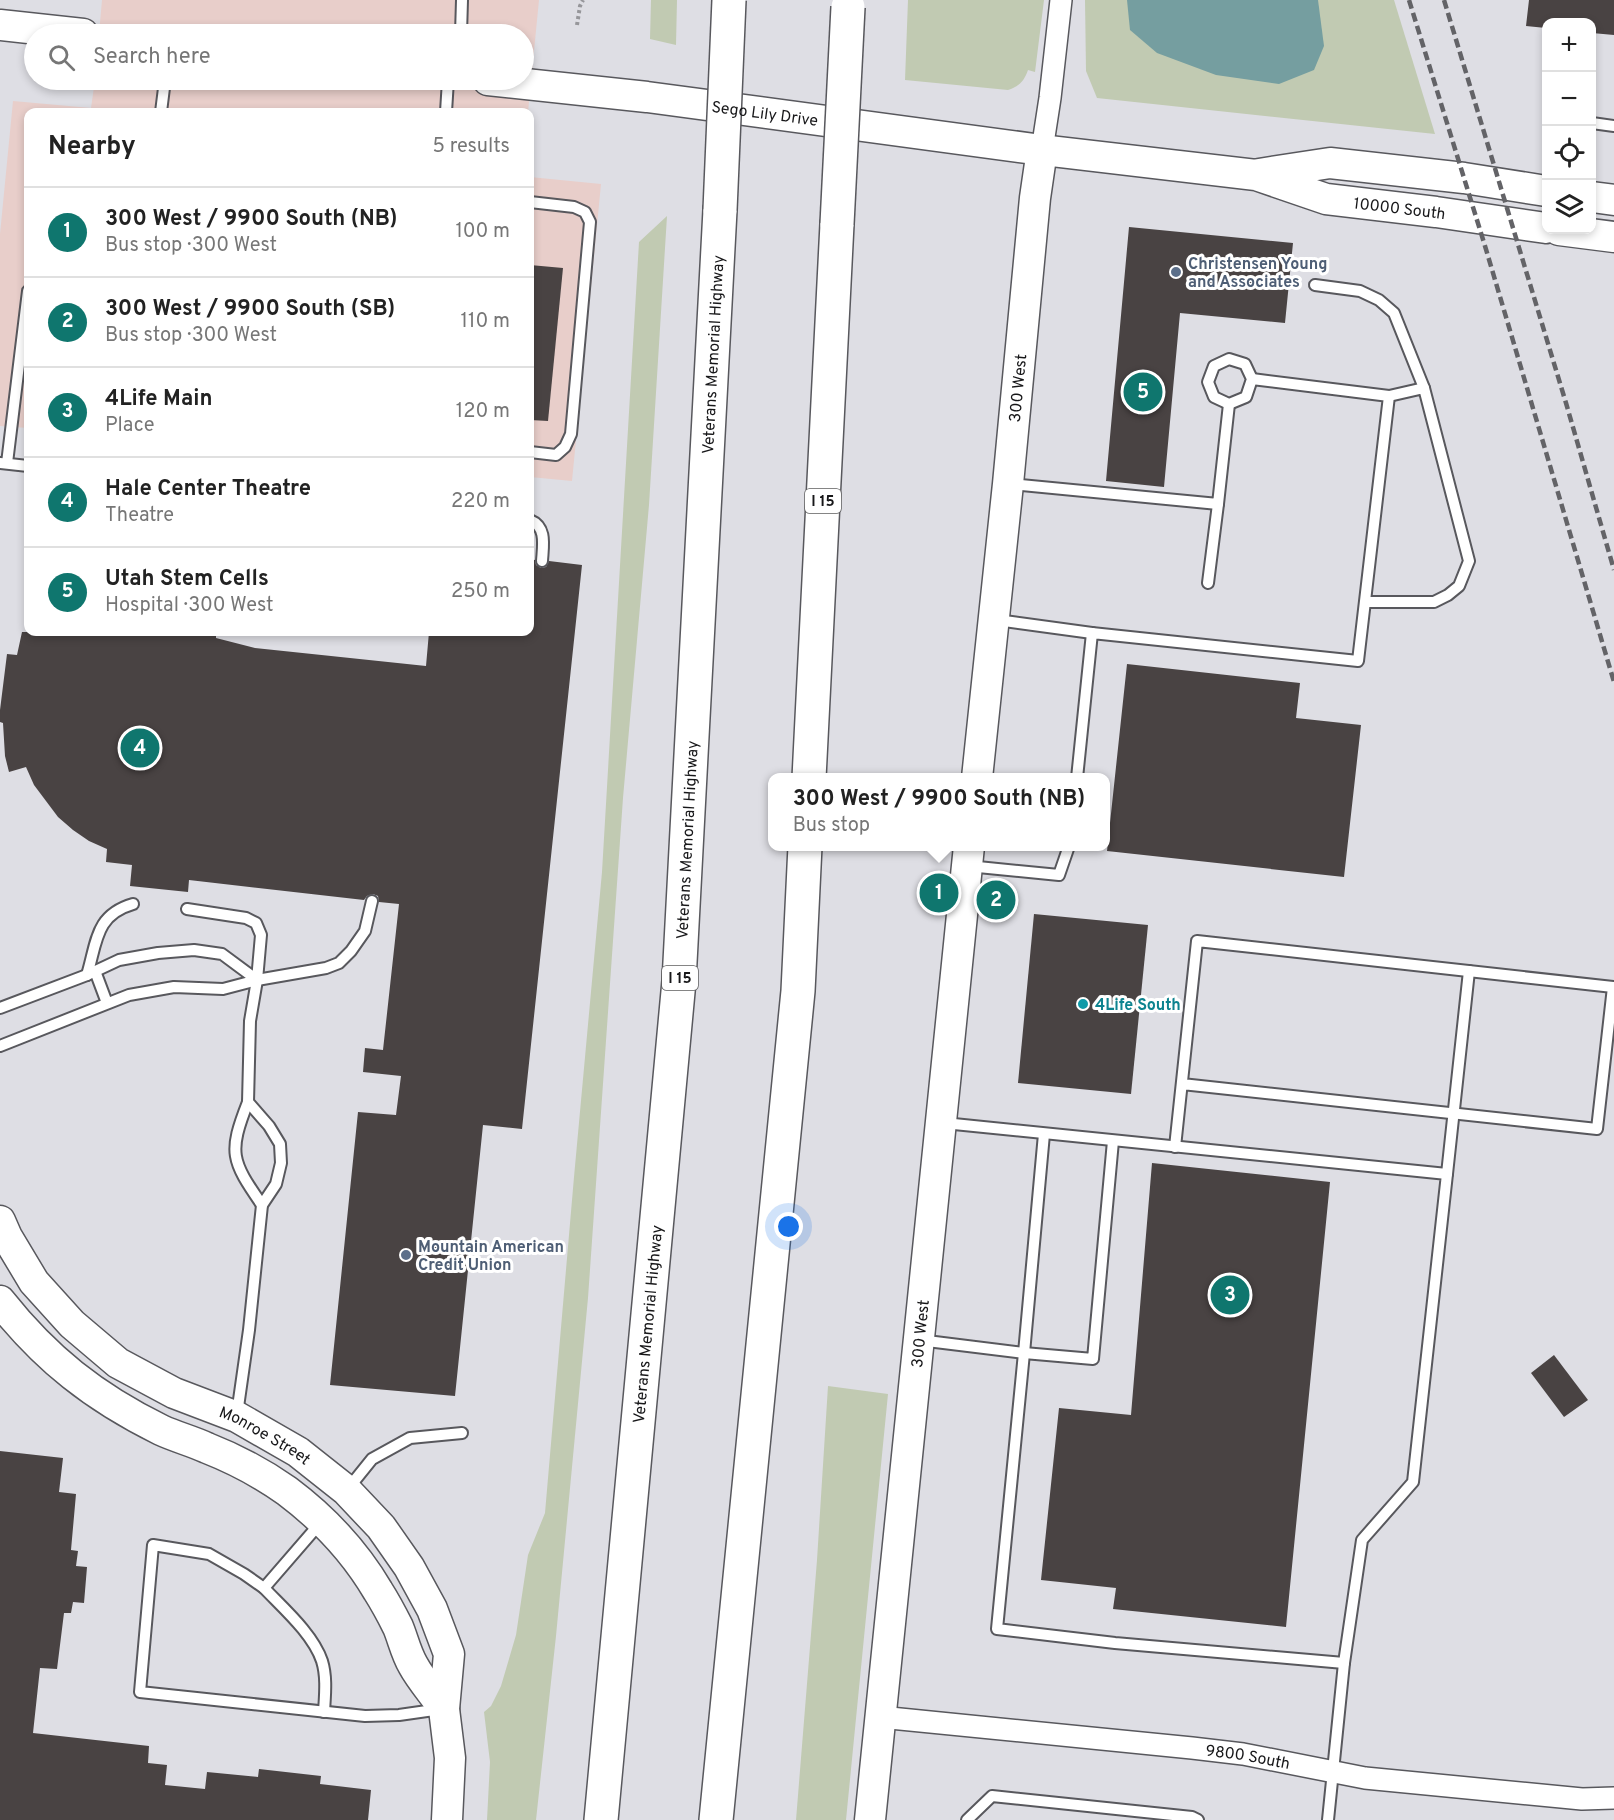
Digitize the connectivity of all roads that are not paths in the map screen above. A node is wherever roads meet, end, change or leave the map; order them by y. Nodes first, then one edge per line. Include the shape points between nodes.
1 (462, 0) edge
2 (729, 0) edge
3 (1061, 0) edge
4 (848, 3) edge
5 (461, 24) edge
6 (0, 25) edge
7 (24, 28) edge
8 (534, 85) edge
9 (164, 90) edge
10 (447, 90) edge
11 (162, 108) edge
12 (446, 108) edge
13 (1596, 124) edge
14 (1614, 126) edge
15 (1042, 150) junction
16 (1256, 175) junction
17 (1542, 190) edge
18 (1596, 198) edge
19 (1614, 200) edge
20 (534, 202) edge
21 (1542, 227) edge
22 (1590, 234) edge
23 (1614, 237) edge
24 (1315, 285) dead end
25 (24, 324) edge
26 (1252, 379) junction
27 (1424, 388) junction
28 (1389, 396) junction
29 (15, 399) junction
30 (24, 400) edge
31 (1229, 404) junction
32 (534, 452) edge
33 (4, 463) edge
34 (24, 466) edge
35 (1008, 484) junction
36 (1218, 504) junction
37 (534, 522) edge
38 (542, 561) dead end
39 (1208, 583) dead end
40 (1366, 602) junction
41 (993, 620) junction
42 (1092, 633) junction
43 (809, 773) edge
44 (977, 773) edge
45 (1077, 773) edge
46 (806, 851) edge
47 (1066, 851) edge
48 (968, 856) edge
49 (372, 901) dead end
50 (133, 904) dead end
51 (187, 909) dead end
52 (1469, 971) junction
53 (91, 973) junction
54 (257, 980) junction
55 (107, 1003) junction
56 (0, 1008) edge
57 (0, 1046) edge
58 (1182, 1083) junction
59 (248, 1102) junction
60 (1454, 1113) junction
61 (940, 1123) junction
62 (1044, 1134) junction
63 (1113, 1141) junction
64 (1174, 1147) junction
65 (1447, 1174) junction
66 (262, 1205) junction
67 (0, 1221) edge
68 (0, 1301) edge
69 (919, 1340) junction
70 (1024, 1353) junction
71 (237, 1417) junction
72 (462, 1433) dead end
73 (346, 1490) junction
74 (322, 1521) junction
75 (264, 1588) junction
76 (1344, 1663) junction
77 (444, 1709) junction
78 (324, 1712) junction
79 (880, 1717) junction
80 (1332, 1772) junction
81 (1614, 1798) edge
82 (1151, 1817) edge
83 (447, 1820) edge
84 (601, 1820) edge
85 (716, 1820) edge
86 (870, 1820) edge
87 (967, 1820) edge
88 (1198, 1820) edge
89 (1328, 1820) edge

1 - 5 lane
2 - 84 highway, Veterans Memorial Highway / I 15, bridge via 680,981
3 - 15 street, 300 West
4 - 43 highway, I 15, bridge
6 - 7 street
8 - 15 street, Sego Lily Drive
9 - 11 lane
10 - 12 lane
13 - 14 lane
15 - 16 street, 10000 South
15 - 35 street, 300 West
16 - 17 street, 10000 South via 1330,163
16 - 21 street, 10000 South via 1326,200
18 - 19 street
20 - 32 lane via 574,207 585,212 590,222 571,434 556,455
22 - 23 street
24 - 27 lane via 1360,291 1394,313
25 - 29 lane
26 - 28 lane
26 - 31 lane via 1246,397
26 - 31 lane via 1245,364 1229,359 1214,366 1208,382 1214,397
27 - 28 lane
27 - 40 lane via 1469,561 1459,586 1434,602
28 - 40 lane
29 - 30 lane
29 - 33 lane
31 - 36 lane
33 - 34 lane
35 - 36 lane
35 - 41 street, 300 West
36 - 39 lane
37 - 38 lane via 544,536
40 - 42 lane via 1358,662
41 - 42 lane
41 - 44 street, 300 West
42 - 45 lane
46 - 85 highway via 798,991
47 - 48 lane via 1059,874
48 - 61 street, 300 West
49 - 54 lane via 365,931 339,963
50 - 53 lane via 110,915 100,929
51 - 54 lane via 256,923 261,934
52 - 58 lane via 1197,941
52 - 60 lane
52 - 60 lane via 1612,987 1597,1129
53 - 54 lane via 119,960 194,950 222,954
53 - 55 lane
53 - 56 lane
54 - 55 lane via 223,989 174,987
54 - 59 lane via 250,1021
55 - 57 lane
58 - 60 lane
58 - 64 lane
59 - 66 lane via 234,1150 246,1183
59 - 66 lane via 280,1144 276,1184
60 - 65 lane
61 - 62 lane
61 - 69 street, 300 West
62 - 63 lane
62 - 70 lane
63 - 64 lane
63 - 70 lane via 1093,1359
64 - 65 lane
65 - 76 lane via 1413,1482 1362,1540
66 - 71 lane
67 - 71 street, Monroe Street via 34,1282 72,1324 118,1363 174,1393
68 - 74 street, Monroe Street via 51,1358 121,1410 249,1467
69 - 70 lane
69 - 79 street, 300 West
70 - 76 lane via 997,1629
71 - 73 street, Monroe Street via 297,1452
72 - 73 lane via 410,1438 372,1459
73 - 77 street, Monroe Street via 381,1527 432,1609 449,1654
74 - 75 lane
74 - 77 street, Monroe Street via 352,1553 378,1590 412,1664
75 - 78 lane via 310,1638 321,1660 326,1682
75 - 78 lane via 209,1554 153,1545 140,1692
76 - 80 lane
77 - 78 lane via 365,1716
77 - 83 street, Monroe Street via 450,1758
79 - 80 street, 9800 South via 1243,1754
79 - 86 street, 300 West
80 - 81 street, 9800 South via 1525,1794
80 - 89 lane
82 - 87 lane via 992,1796
82 - 88 lane

